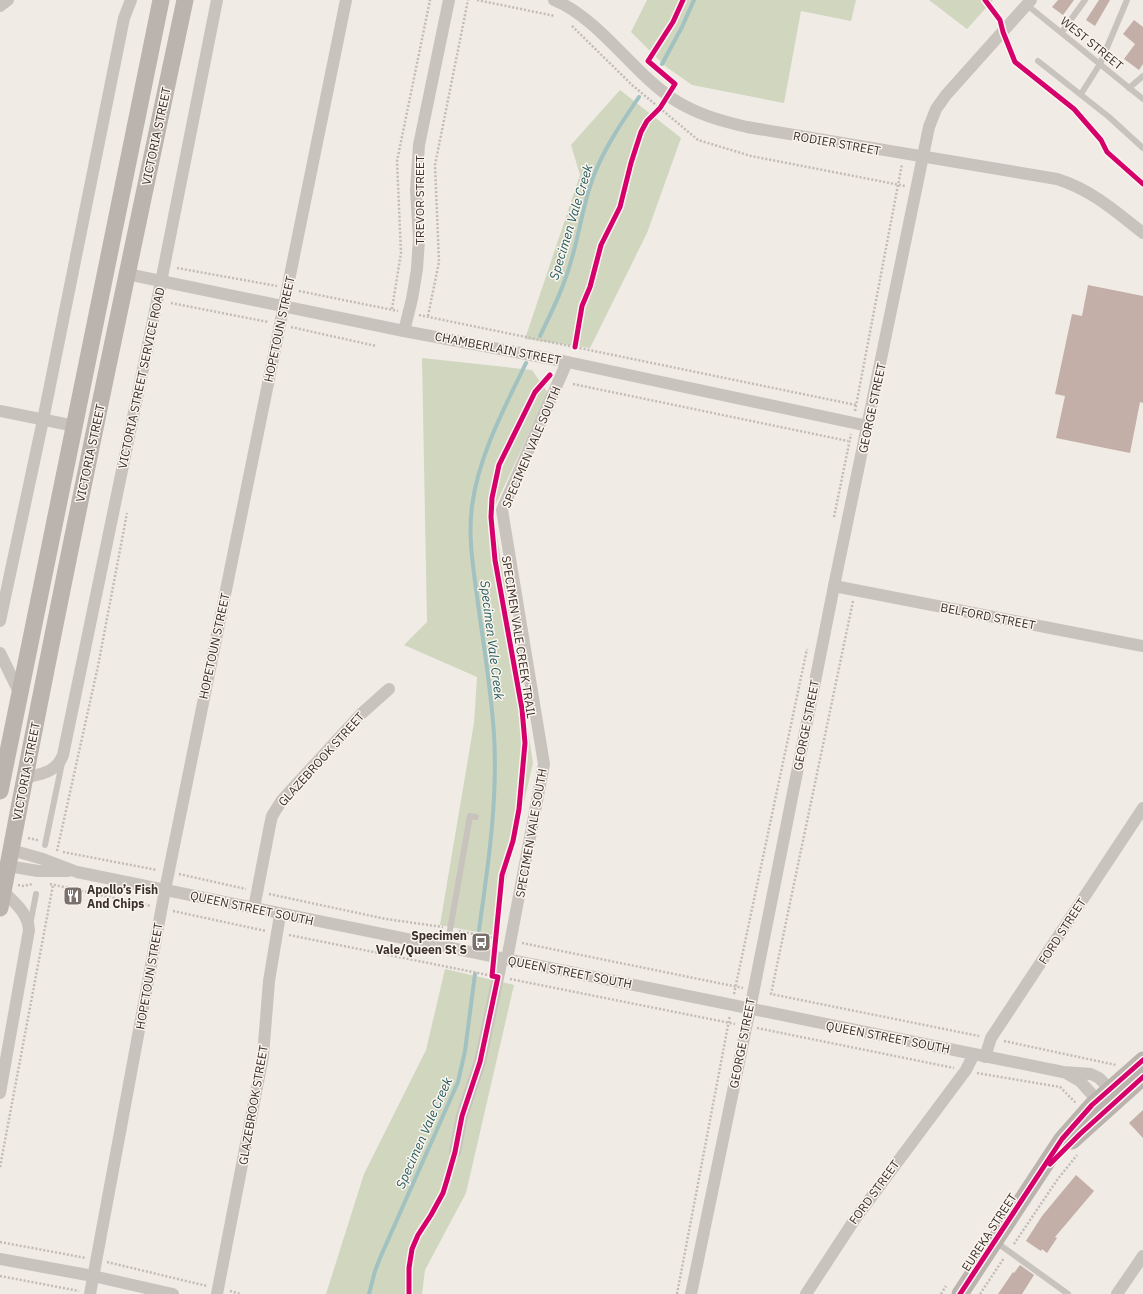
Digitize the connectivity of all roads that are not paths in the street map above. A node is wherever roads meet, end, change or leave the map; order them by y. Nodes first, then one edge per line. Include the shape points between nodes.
1 (8, 0) edge
2 (130, 0) edge
3 (161, 0) edge
4 (185, 0) edge
5 (217, 0) edge
6 (346, 0) edge
7 (449, 0) edge
8 (554, 0) edge
9 (1084, 0) edge
10 (1127, 0) edge
11 (1029, 2) edge
12 (0, 6) edge
13 (1062, 32) junction
14 (1038, 61) dead end
15 (1100, 64) junction
16 (1143, 76) edge
17 (1129, 88) junction
18 (1081, 94) junction
19 (1143, 99) edge
20 (1143, 148) edge
21 (923, 157) junction
22 (1143, 233) edge
23 (127, 274) junction
24 (161, 282) junction
25 (284, 307) junction
26 (404, 330) junction
27 (567, 362) junction
28 (0, 411) edge
29 (43, 420) junction
30 (75, 426) junction
31 (868, 426) junction
32 (834, 586) junction
33 (0, 620) edge
34 (1143, 646) edge
35 (0, 653) edge
36 (389, 689) dead end
37 (20, 694) junction
38 (63, 755) junction
39 (24, 778) junction
40 (0, 791) edge
41 (1143, 808) edge
42 (476, 817) dead end
43 (45, 845) dead end
44 (4, 873) edge
45 (165, 890) junction
46 (36, 894) dead end
47 (254, 908) junction
48 (280, 914) junction
49 (29, 930) junction
50 (447, 947) junction
51 (501, 958) junction
52 (750, 1009) junction
53 (980, 1056) junction
54 (1143, 1060) edge
55 (1063, 1072) junction
56 (1143, 1076) edge
57 (1114, 1093) junction
58 (0, 1094) edge
59 (1091, 1106) junction
60 (455, 1152) dead end
61 (1034, 1182) junction
62 (1002, 1246) junction
63 (1143, 1256) edge
64 (0, 1259) edge
65 (93, 1276) junction
66 (218, 1291) edge
67 (86, 1293) edge
68 (173, 1294) edge
69 (690, 1294) edge
70 (806, 1294) edge
71 (960, 1294) edge
72 (1068, 1294) edge
73 (1117, 1294) edge

1 - 12 street
2 - 29 street via 124,18
3 - 30 main road, VICTORIA STREET
4 - 23 main road, VICTORIA STREET
5 - 24 street, VICTORIA STREET SERVICE ROAD
6 - 25 street, HOPETOUN STREET
7 - 26 street, TREVOR STREET via 419,145 416,190 419,251 416,282
8 - 21 street, RODIER STREET via 572,9 590,24 668,96 697,112 747,127
9 - 13 lane
10 - 15 lane
11 - 13 lane, WEST STREET
11 - 21 street, GEORGE STREET via 939,104 929,127
13 - 15 lane, WEST STREET
14 - 18 lane
15 - 17 lane, WEST STREET
15 - 18 lane
16 - 17 lane
17 - 19 lane, WEST STREET
18 - 20 lane
21 - 22 street, RODIER STREET via 1068,182 1104,202
21 - 31 street, GEORGE STREET
23 - 24 street, CHAMBERLAIN STREET
23 - 39 main road, VICTORIA STREET
24 - 25 street, CHAMBERLAIN STREET
24 - 38 street, VICTORIA STREET SERVICE ROAD
25 - 26 street, CHAMBERLAIN STREET
25 - 45 street, HOPETOUN STREET
26 - 27 street, CHAMBERLAIN STREET
27 - 31 street, CHAMBERLAIN STREET
27 - 51 street, SPECIMEN VALE SOUTH via 502,510 544,764 511,941
28 - 29 street
29 - 30 street
29 - 33 street
30 - 37 main road, VICTORIA STREET
31 - 32 street, GEORGE STREET
32 - 34 street, BELFORD STREET
32 - 52 street, GEORGE STREET
35 - 37 street
36 - 47 street, GLAZEBROOK STREET via 361,714 276,808 270,825
37 - 40 main road, VICTORIA STREET
38 - 39 street, VICTORIA STREET SERVICE ROAD via 53,770
38 - 43 lane, VICTORIA STREET SERVICE ROAD
39 - 44 main road, VICTORIA STREET
41 - 53 street, FORD STREET
42 - 50 lane via 470,816
44 - 45 street, QUEEN STREET SOUTH via 43,859 77,872
44 - 49 street via 27,919
45 - 47 street, QUEEN STREET SOUTH
45 - 65 street, HOPETOUN STREET
46 - 49 lane
47 - 48 street, QUEEN STREET SOUTH
48 - 50 street, QUEEN STREET SOUTH
48 - 66 street, GLAZEBROOK STREET via 269,981 264,1056
49 - 58 street
50 - 51 street, QUEEN STREET SOUTH
51 - 52 street, QUEEN STREET SOUTH
51 - 60 street, SPECIMEN VALE SOUTH via 495,976 480,1062 462,1116
52 - 53 street, QUEEN STREET SOUTH
52 - 69 street, GEORGE STREET
53 - 55 street, QUEEN STREET SOUTH
53 - 70 street, FORD STREET via 966,1070 855,1219
54 - 57 main road, EUREKA STREET
55 - 57 street, QUEEN STREET SOUTH via 1091,1074 1099,1078
55 - 59 street, QUEEN STREET SOUTH via 1080,1081
56 - 57 main road, EUREKA STREET
57 - 59 main road
57 - 61 main road, EUREKA STREET
59 - 61 main road, EUREKA STREET via 1058,1144
61 - 62 main road, EUREKA STREET
62 - 71 main road, EUREKA STREET
62 - 72 lane
63 - 73 street
64 - 65 street
65 - 67 street, HOPETOUN STREET
65 - 68 street

